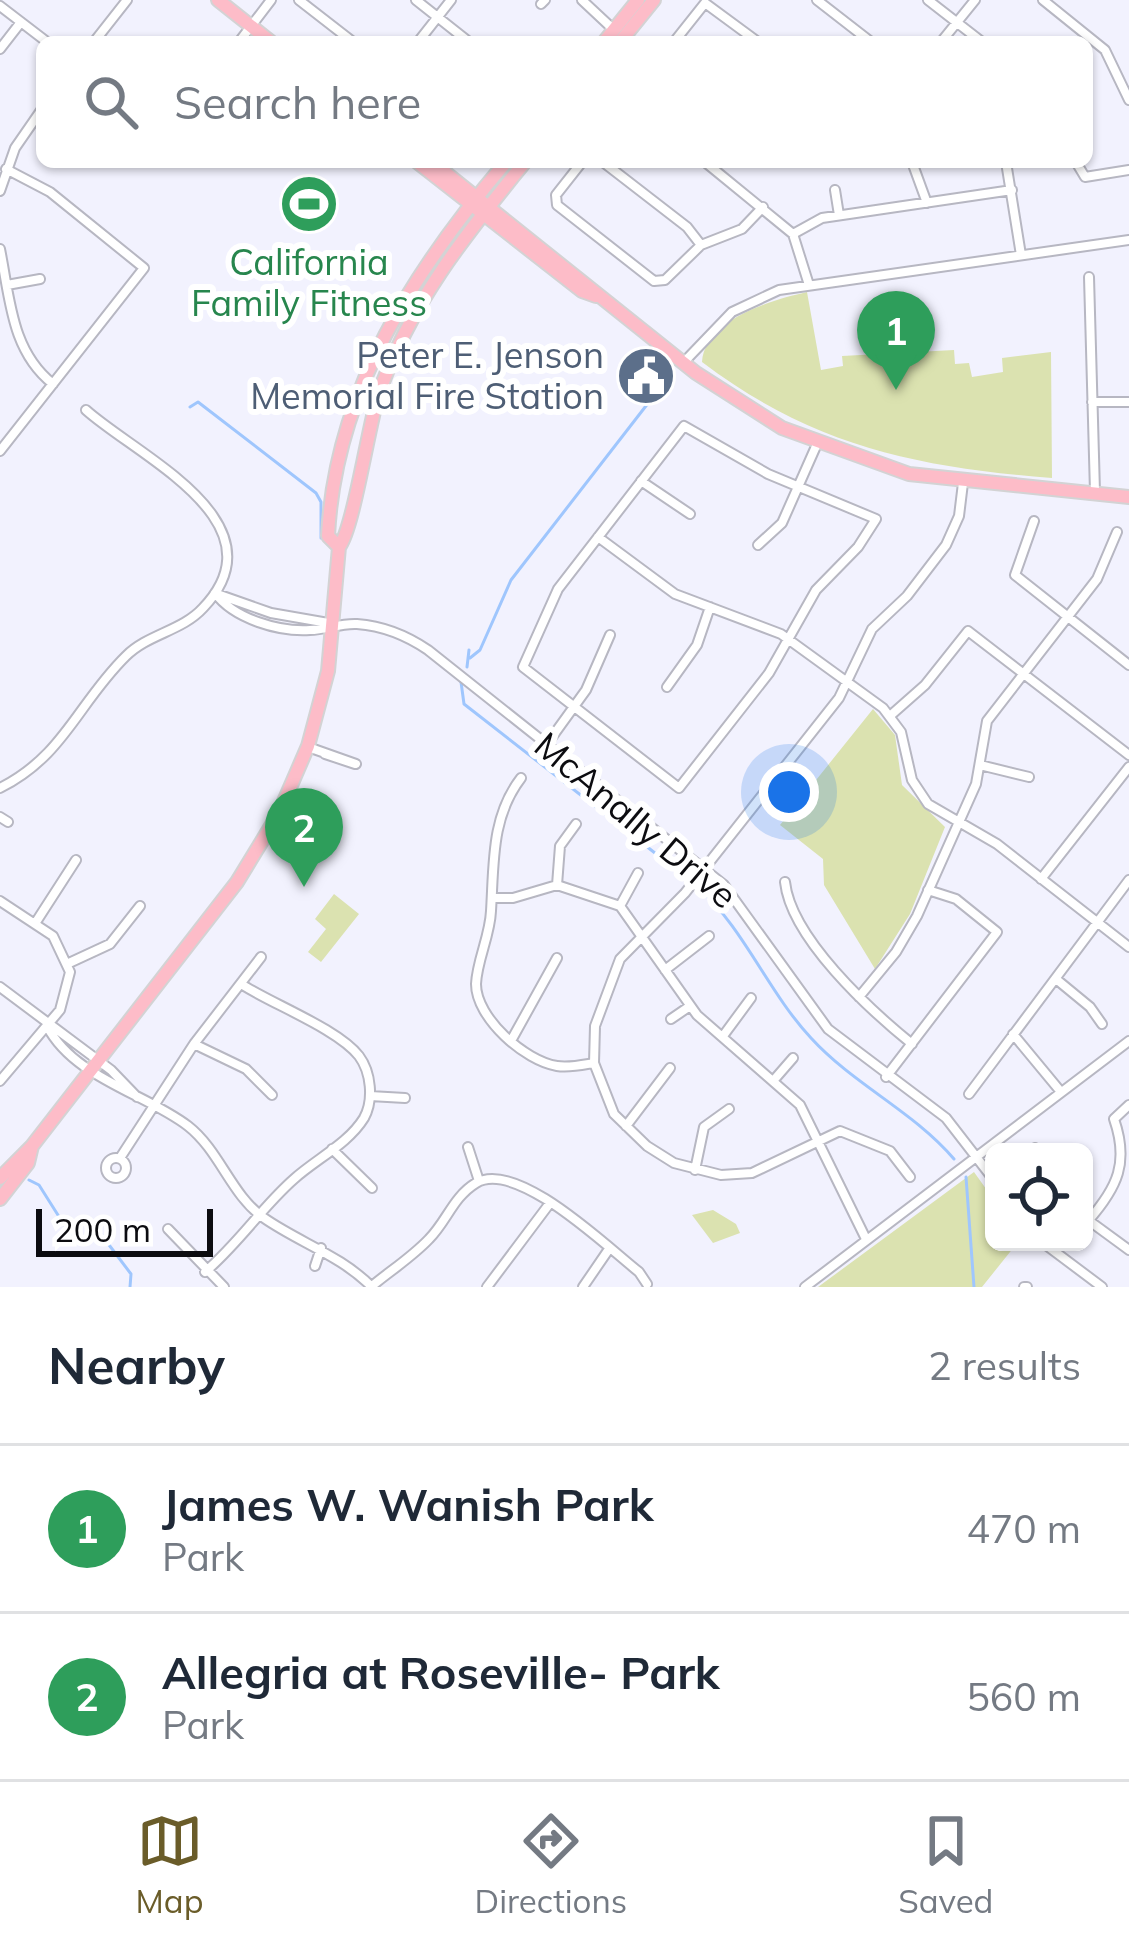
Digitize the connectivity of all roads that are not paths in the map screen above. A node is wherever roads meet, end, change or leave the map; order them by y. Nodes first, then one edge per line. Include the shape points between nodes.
1 (127, 0) edge
2 (218, 0) edge
3 (271, 0) edge
4 (299, 0) edge
5 (416, 0) edge
6 (451, 0) edge
7 (581, 0) edge
8 (638, 0) edge
9 (654, 0) edge
10 (817, 0) edge
11 (928, 0) edge
12 (975, 0) edge
13 (1042, 0) edge
14 (0, 6) edge
15 (437, 17) junction
16 (21, 22) junction
17 (957, 22) junction
18 (251, 26) junction
19 (39, 36) edge
20 (99, 36) edge
21 (243, 36) edge
22 (264, 36) edge
23 (345, 36) edge
24 (423, 36) edge
25 (462, 36) edge
26 (617, 36) edge
27 (679, 36) edge
28 (750, 36) edge
29 (861, 36) edge
30 (946, 36) edge
31 (974, 36) edge
32 (1087, 36) edge
33 (1093, 40) edge
34 (0, 49) edge
35 (1129, 100) edge
36 (36, 119) edge
37 (426, 168) edge
38 (440, 168) edge
39 (501, 168) edge
40 (519, 168) edge
41 (577, 168) edge
42 (612, 168) edge
43 (712, 168) edge
44 (914, 168) edge
45 (1007, 168) edge
46 (1079, 168) edge
47 (6, 169) junction
48 (1129, 170) edge
49 (449, 175) junction
50 (496, 175) junction
51 (835, 190) dead end
52 (1012, 190) junction
53 (0, 191) edge
54 (927, 202) junction
55 (481, 205) junction
56 (763, 208) junction
57 (839, 215) junction
58 (793, 233) junction
59 (463, 239) junction
60 (1129, 240) edge
61 (701, 244) junction
62 (0, 249) edge
63 (1021, 255) junction
64 (541, 259) junction
65 (1089, 277) dead end
66 (40, 279) dead end
67 (8, 285) junction
68 (809, 285) junction
69 (597, 296) junction
70 (389, 328) junction
71 (372, 356) junction
72 (683, 363) junction
73 (391, 365) junction
74 (53, 384) junction
75 (380, 392) junction
76 (1092, 402) junction
77 (1129, 402) edge
78 (86, 410) dead end
79 (817, 444) junction
80 (2, 446) edge
81 (335, 478) junction
82 (641, 481) junction
83 (963, 483) junction
84 (798, 488) junction
85 (1096, 494) junction
86 (1129, 497) edge
87 (690, 514) dead end
88 (351, 515) junction
89 (1034, 521) dead end
90 (1117, 532) dead end
91 (598, 537) junction
92 (758, 545) dead end
93 (339, 548) junction
94 (215, 593) junction
95 (710, 607) junction
96 (1068, 617) junction
97 (334, 624) junction
98 (610, 635) dead end
99 (788, 639) junction
100 (1127, 659) edge
101 (1024, 673) junction
102 (848, 681) junction
103 (667, 688) dead end
104 (574, 709) junction
105 (891, 715) junction
106 (547, 744) junction
107 (308, 746) junction
108 (1129, 755) edge
109 (356, 764) dead end
110 (980, 765) junction
111 (1129, 766) edge
112 (1029, 777) dead end
113 (521, 778) dead end
114 (0, 788) edge
115 (957, 821) junction
116 (576, 824) dead end
117 (76, 860) dead end
118 (704, 868) junction
119 (638, 873) dead end
120 (1041, 878) junction
121 (1129, 880) edge
122 (785, 882) dead end
123 (556, 885) junction
124 (928, 890) junction
125 (492, 898) junction
126 (0, 901) edge
127 (140, 906) dead end
128 (620, 906) junction
129 (36, 922) junction
130 (1096, 922) junction
131 (643, 935) junction
132 (709, 936) dead end
133 (1129, 947) edge
134 (261, 956) dead end
135 (557, 958) dead end
136 (69, 963) junction
137 (665, 970) junction
138 (1056, 979) junction
139 (241, 984) junction
140 (0, 987) edge
141 (859, 997) junction
142 (751, 998) dead end
143 (690, 1006) junction
144 (670, 1019) dead end
145 (1102, 1024) dead end
146 (47, 1026) junction
147 (1013, 1034) junction
148 (723, 1036) junction
149 (512, 1039) junction
150 (1129, 1041) edge
151 (194, 1044) junction
152 (912, 1044) junction
153 (794, 1058) dead end
154 (594, 1063) junction
155 (95, 1064) junction
156 (670, 1069) dead end
157 (886, 1078) junction
158 (0, 1081) edge
159 (773, 1081) junction
160 (1061, 1092) junction
161 (969, 1094) dead end
162 (272, 1095) dead end
163 (370, 1096) junction
164 (405, 1098) dead end
165 (1129, 1105) edge
166 (152, 1107) junction
167 (729, 1109) dead end
168 (626, 1126) junction
169 (815, 1142) junction
170 (32, 1146) junction
171 (468, 1147) dead end
172 (332, 1150) junction
173 (975, 1155) junction
174 (120, 1158) dead end
175 (985, 1168) edge
176 (695, 1170) junction
177 (910, 1177) dead end
178 (0, 1178) edge
179 (479, 1181) junction
180 (372, 1188) dead end
181 (0, 1199) edge
182 (550, 1203) junction
183 (1093, 1211) edge
184 (262, 1217) junction
185 (1093, 1224) edge
186 (168, 1229) dead end
187 (865, 1237) junction
188 (321, 1248) junction
189 (610, 1249) junction
190 (1129, 1250) edge
191 (1054, 1251) edge
192 (315, 1266) dead end
193 (205, 1272) junction
194 (647, 1284) edge
195 (224, 1287) edge
196 (372, 1287) edge
197 (487, 1287) edge
198 (583, 1287) edge
199 (805, 1287) edge
200 (1102, 1287) edge

1 - 20 street
2 - 18 main road
3 - 18 street
4 - 23 street
5 - 15 street
6 - 15 street
7 - 26 street
8 - 26 main road
9 - 26 main road
10 - 29 street
11 - 17 street
12 - 17 street
13 - 32 street
14 - 16 street
15 - 24 street
15 - 25 street
16 - 19 street
16 - 34 street
17 - 30 street
17 - 31 street
18 - 21 street
18 - 22 main road
27 - 28 street via 705,3
33 - 35 street
36 - 47 street
37 - 55 main road
38 - 49 main road
39 - 50 main road
40 - 55 main road
41 - 61 street via 556,205 654,280 665,280
42 - 61 street
43 - 56 street
44 - 54 street
45 - 52 street
46 - 48 street via 1084,177
47 - 53 street
47 - 74 street via 50,192 144,268
49 - 50 main road via 478,182
49 - 55 main road
50 - 55 main road
51 - 57 street
52 - 54 street
52 - 63 street
54 - 57 street
55 - 59 main road
55 - 64 main road
55 - 69 main road
55 - 70 main road
56 - 58 street
56 - 61 street via 742,229
57 - 58 street
58 - 68 street
59 - 64 main road via 493,229
59 - 73 main road via 426,291
60 - 63 street
62 - 67 street
63 - 68 street
64 - 69 main road
65 - 76 street
66 - 67 street
67 - 74 street via 23,351
68 - 72 street via 740,307
69 - 72 main road
70 - 71 main road
70 - 73 main road via 384,354
71 - 75 main road
71 - 81 main road
72 - 79 main road
73 - 75 main road
74 - 80 street
75 - 88 main road
76 - 77 street
76 - 85 street
78 - 94 street via 205,499 225,541
79 - 83 main road
79 - 84 street
81 - 88 main road
81 - 93 main road via 328,532
82 - 84 street via 684,426
82 - 87 street
82 - 91 street
83 - 85 main road
83 - 102 street via 953,535 872,629
84 - 92 street via 776,532
84 - 99 street via 876,519 816,590
85 - 86 main road
88 - 93 main road
89 - 96 street via 1015,575
90 - 96 street via 1097,579
91 - 95 street via 663,587
91 - 104 street via 549,602 523,667
93 - 97 main road
94 - 97 street, McAnally Drive
94 - 114 street via 189,620 135,647 45,761
95 - 99 street
95 - 103 street via 697,645
96 - 100 street
96 - 101 street
97 - 106 street, McAnally Drive via 411,639
97 - 107 main road
98 - 104 street
99 - 102 street
99 - 104 street via 679,788
101 - 105 street via 968,631
101 - 108 street
101 - 110 street via 987,722
102 - 105 street
102 - 118 street
104 - 106 street
105 - 115 street via 916,788
106 - 118 street, McAnally Drive
107 - 109 street
107 - 155 main road via 245,871
110 - 112 street
110 - 115 street
111 - 120 street
113 - 125 street via 504,800
115 - 120 street
115 - 124 street
116 - 123 street via 560,846
117 - 129 street
118 - 131 street
118 - 157 street, McAnally Drive via 736,897 816,1016
119 - 128 street
120 - 130 street
121 - 130 street
122 - 141 street via 818,946
123 - 125 street
123 - 128 street
124 - 141 street via 896,952
124 - 152 street via 956,899 998,932
125 - 149 street via 478,997
126 - 129 street
127 - 136 street via 110,944
128 - 131 street
129 - 136 street
130 - 133 street
130 - 138 street
131 - 137 street
131 - 154 street via 610,979
132 - 137 street
134 - 139 street
135 - 149 street
136 - 146 street via 66,1000
137 - 143 street
138 - 145 street
138 - 147 street
139 - 151 street
139 - 163 street via 348,1045 368,1073
140 - 146 street
141 - 152 street
142 - 148 street
143 - 144 street
143 - 148 street
146 - 155 street
146 - 158 street
147 - 160 street
147 - 161 street
148 - 159 street
149 - 154 street via 549,1064
150 - 160 street
151 - 162 street via 246,1069
151 - 166 street
152 - 157 street
153 - 159 street
154 - 168 street
155 - 166 street
155 - 170 main road
156 - 168 street
157 - 173 street, McAnally Drive via 936,1109
159 - 169 street via 800,1105
160 - 173 street
163 - 164 street
163 - 172 street via 365,1116
165 - 183 street via 1114,1119 1127,1150 1123,1176
166 - 174 street
166 - 184 street via 202,1138
167 - 176 street via 704,1127
168 - 176 street
169 - 176 street via 752,1173
169 - 177 street via 840,1131 856,1135 890,1151
169 - 187 street
170 - 178 main road
170 - 181 main road
171 - 179 street
172 - 180 street
172 - 184 street
173 - 175 street, McAnally Drive
173 - 187 street
179 - 182 street via 528,1186
179 - 196 street via 428,1240
182 - 189 street
182 - 197 street
184 - 188 street
184 - 193 street
185 - 190 street
186 - 193 street
187 - 199 street
188 - 192 street
188 - 196 street
189 - 194 street
189 - 198 street
191 - 200 street
193 - 195 street

